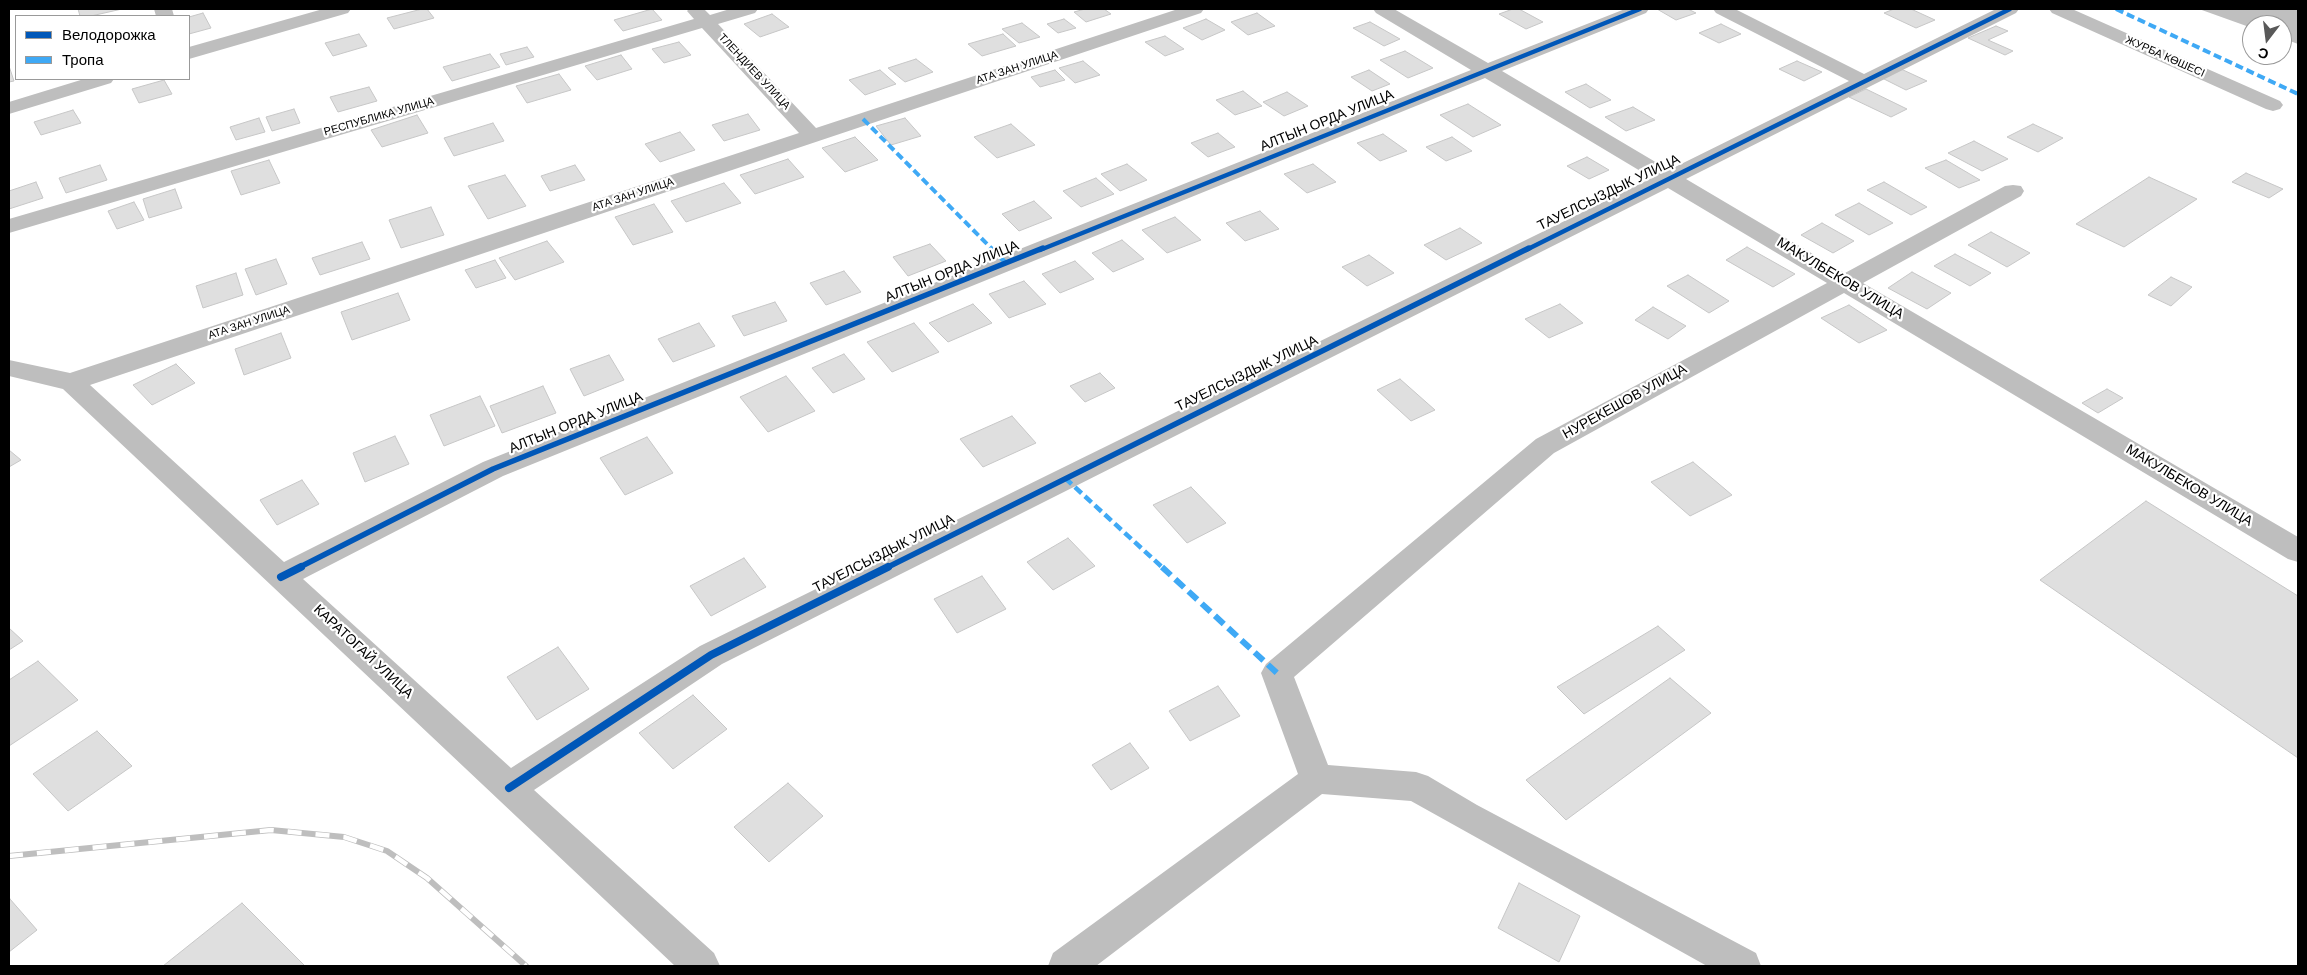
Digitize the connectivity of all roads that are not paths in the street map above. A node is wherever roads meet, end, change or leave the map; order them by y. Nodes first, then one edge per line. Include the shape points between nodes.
1 (342, 9) edge
2 (749, 9) edge
3 (1195, 9) edge
4 (1382, 9) edge
5 (1640, 9) edge
6 (1722, 9) edge
7 (2010, 9) edge
8 (2058, 9) edge
9 (700, 15) edge
10 (190, 53) edge
11 (1486, 70) junction
12 (101, 80) edge
13 (1864, 81) junction
14 (2273, 105) dead end
15 (9, 108) edge
16 (812, 136) junction
17 (1668, 178) junction
18 (2014, 191) dead end
19 (9, 226) edge
20 (1846, 282) junction
21 (9, 368) edge
22 (71, 382) junction
23 (2298, 551) edge
24 (281, 576) junction
25 (1317, 779) junction
26 (509, 788) junction
27 (701, 966) edge
28 (1066, 966) edge
29 (1743, 966) edge

1 - 10 street
2 - 9 street, РЕСПУБЛИКА УЛИЦА
3 - 16 street, АТА ЗАН УЛИЦА
4 - 11 street, МАКУЛБЕКОВ УЛИЦА
5 - 11 street, АЛТЫН ОРДА УЛИЦА
6 - 13 street
7 - 13 street, ТАУЕЛСЫЗДЫК УЛИЦА
8 - 14 street, ЖУРБА КӨШЕСІ
9 - 16 street, ТЛЕНДИЕВ УЛИЦА
9 - 19 street, РЕСПУБЛИКА УЛИЦА
11 - 17 street, МАКУЛБЕКОВ УЛИЦА
11 - 24 street, АЛТЫН ОРДА УЛИЦА via 493,470
12 - 15 street
13 - 17 street, ТАУЕЛСЫЗДЫК УЛИЦА
16 - 22 street, АТА ЗАН УЛИЦА
17 - 20 street, МАКУЛБЕКОВ УЛИЦА
17 - 26 street, ТАУЕЛСЫЗДЫК УЛИЦА via 711,655
18 - 20 street, НУРЕКЕШОВ УЛИЦА
20 - 23 street, МАКУЛБЕКОВ УЛИЦА
20 - 25 street, НУРЕКЕШОВ УЛИЦА via 1545,446 1277,672
21 - 22 street
22 - 24 street, КАРАТОГАЙ УЛИЦА
24 - 26 street, КАРАТОГАЙ УЛИЦА
25 - 28 street
25 - 29 street via 1416,788
26 - 27 street, КАРАТОГАЙ УЛИЦА

